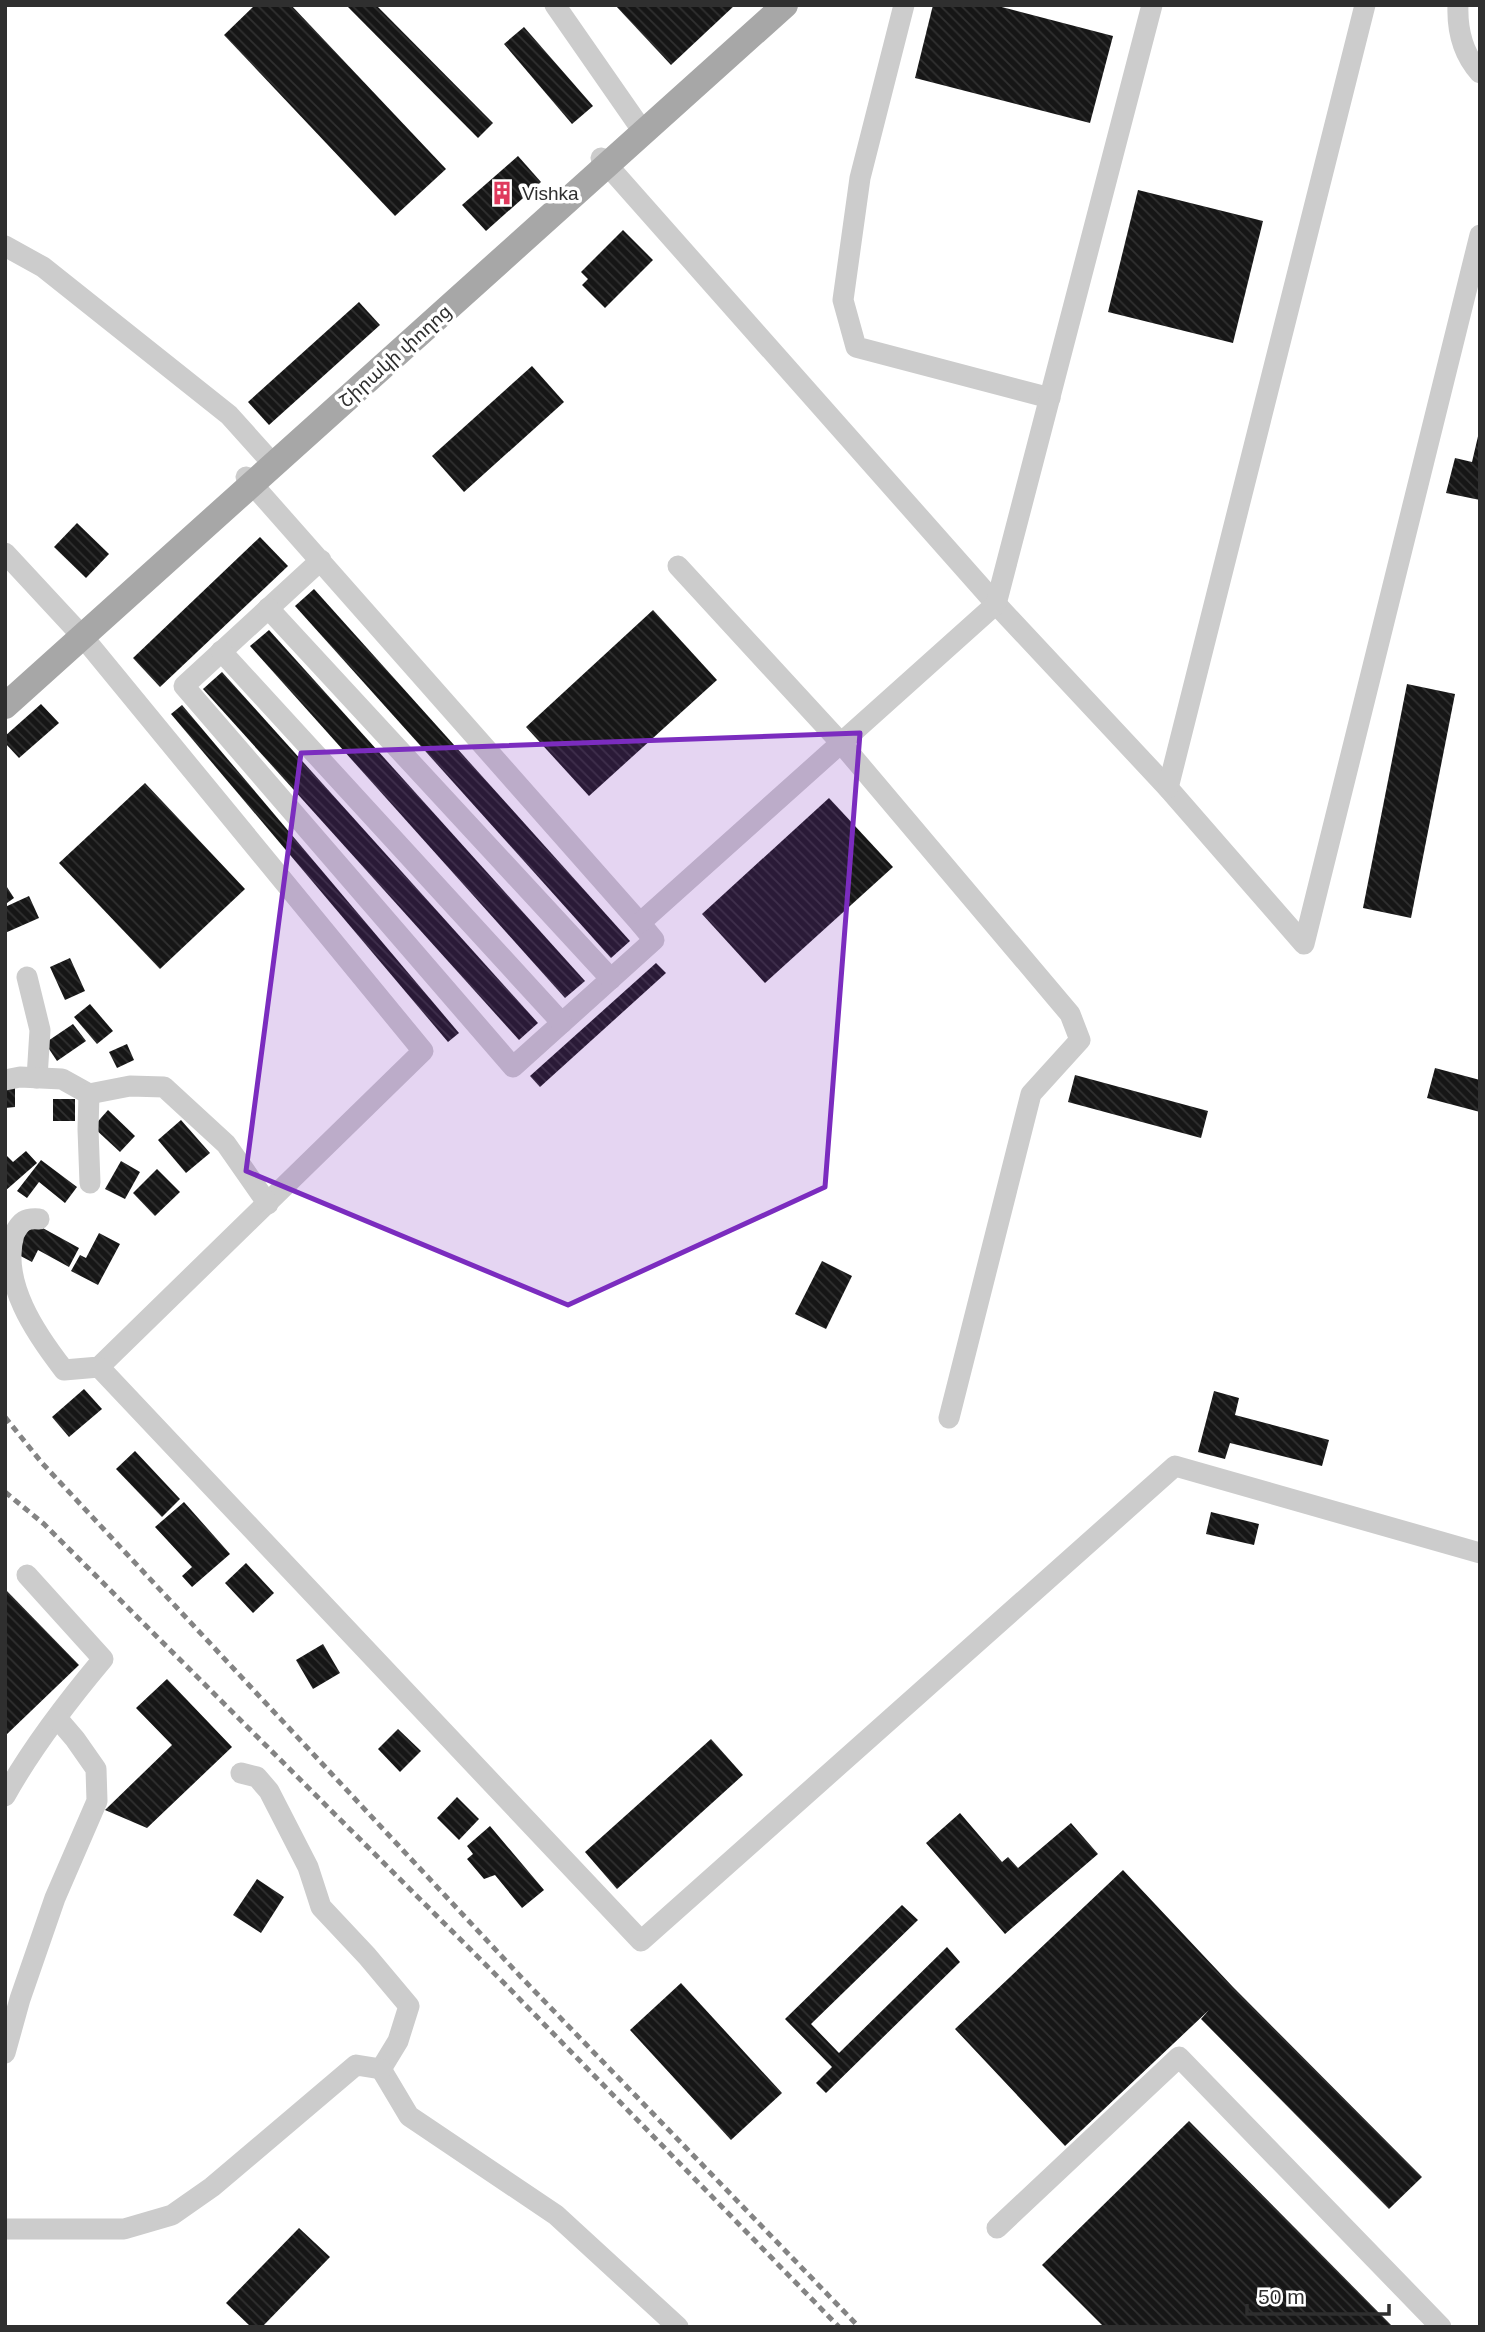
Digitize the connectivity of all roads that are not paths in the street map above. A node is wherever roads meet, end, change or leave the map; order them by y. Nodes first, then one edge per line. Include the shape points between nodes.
1 (555, 5) edge
2 (770, 5) edge
3 (785, 5) edge
4 (904, 5) edge
5 (1152, 5) edge
6 (1365, 5) edge
7 (1455, 6) edge
8 (1480, 73) edge
9 (641, 129) junction
10 (604, 162) junction
11 (1480, 235) edge
12 (5, 246) edge
13 (1050, 398) junction
14 (270, 461) junction
15 (249, 480) junction
16 (5, 553) edge
17 (321, 560) junction
18 (678, 566) dead end
19 (996, 604) junction
20 (268, 608) junction
21 (80, 633) junction
22 (221, 651) junction
23 (5, 695) edge
24 (5, 706) edge
25 (841, 743) junction
26 (1168, 788) junction
27 (640, 923) junction
28 (27, 977) dead end
29 (611, 979) junction
30 (562, 1023) junction
31 (37, 1078) junction
32 (5, 1080) edge
33 (89, 1094) junction
34 (90, 1183) dead end
35 (268, 1203) junction
36 (39, 1219) dead end
37 (99, 1367) junction
38 (949, 1418) dead end
39 (1480, 1553) edge
40 (27, 1574) dead end
41 (57, 1718) junction
42 (241, 1773) dead end
43 (5, 1796) edge
44 (5, 2053) edge
45 (381, 2069) junction
46 (997, 2228) dead end
47 (5, 2229) edge
48 (678, 2327) edge
49 (1441, 2327) edge

1 - 9 street
2 - 9 main road, Շիրակի փողոց
3 - 9 main road, Շիրակի փողոց
4 - 13 street via 858,192 843,300 856,347
5 - 13 street
6 - 26 street
7 - 8 street via 1465,51
9 - 10 main road, Շիրակի փողոց
10 - 14 main road, Շիրակի փողոց
10 - 19 street
11 - 26 street via 1304,944
12 - 14 street via 43,267 229,415
13 - 19 street
14 - 15 main road, Շիրակի փողոց
15 - 17 street
15 - 21 main road, Շիրակի փողոց
16 - 21 street
17 - 20 street
17 - 27 street
18 - 25 street
19 - 25 street
19 - 26 street
20 - 22 street
20 - 29 street
21 - 23 main road, Շիրակի փողոց
21 - 24 main road, Շիրակի փողոց
21 - 35 street via 423,1051
22 - 30 street
22 - 30 street via 184,686 513,1067
25 - 27 street
25 - 38 street via 1070,1014 1080,1040 1031,1094
27 - 29 street via 654,940
28 - 31 street via 40,1030
29 - 30 street
31 - 32 street
31 - 33 street via 62,1079
33 - 34 street
33 - 35 street via 130,1086 164,1087 226,1144
35 - 37 street
36 - 37 street via 21,1222 11,1239 5,1272 22,1315 64,1370
37 - 39 street via 641,1941 1175,1466
40 - 41 street via 103,1659
41 - 43 street
41 - 44 street via 96,1769 97,1801 55,1898
42 - 45 street via 257,1777 269,1791 308,1867 321,1907 409,2006 398,2041
45 - 47 street via 356,2065 212,2188 172,2215 124,2229
45 - 48 street via 409,2116 556,2215
46 - 49 street via 1179,2057

